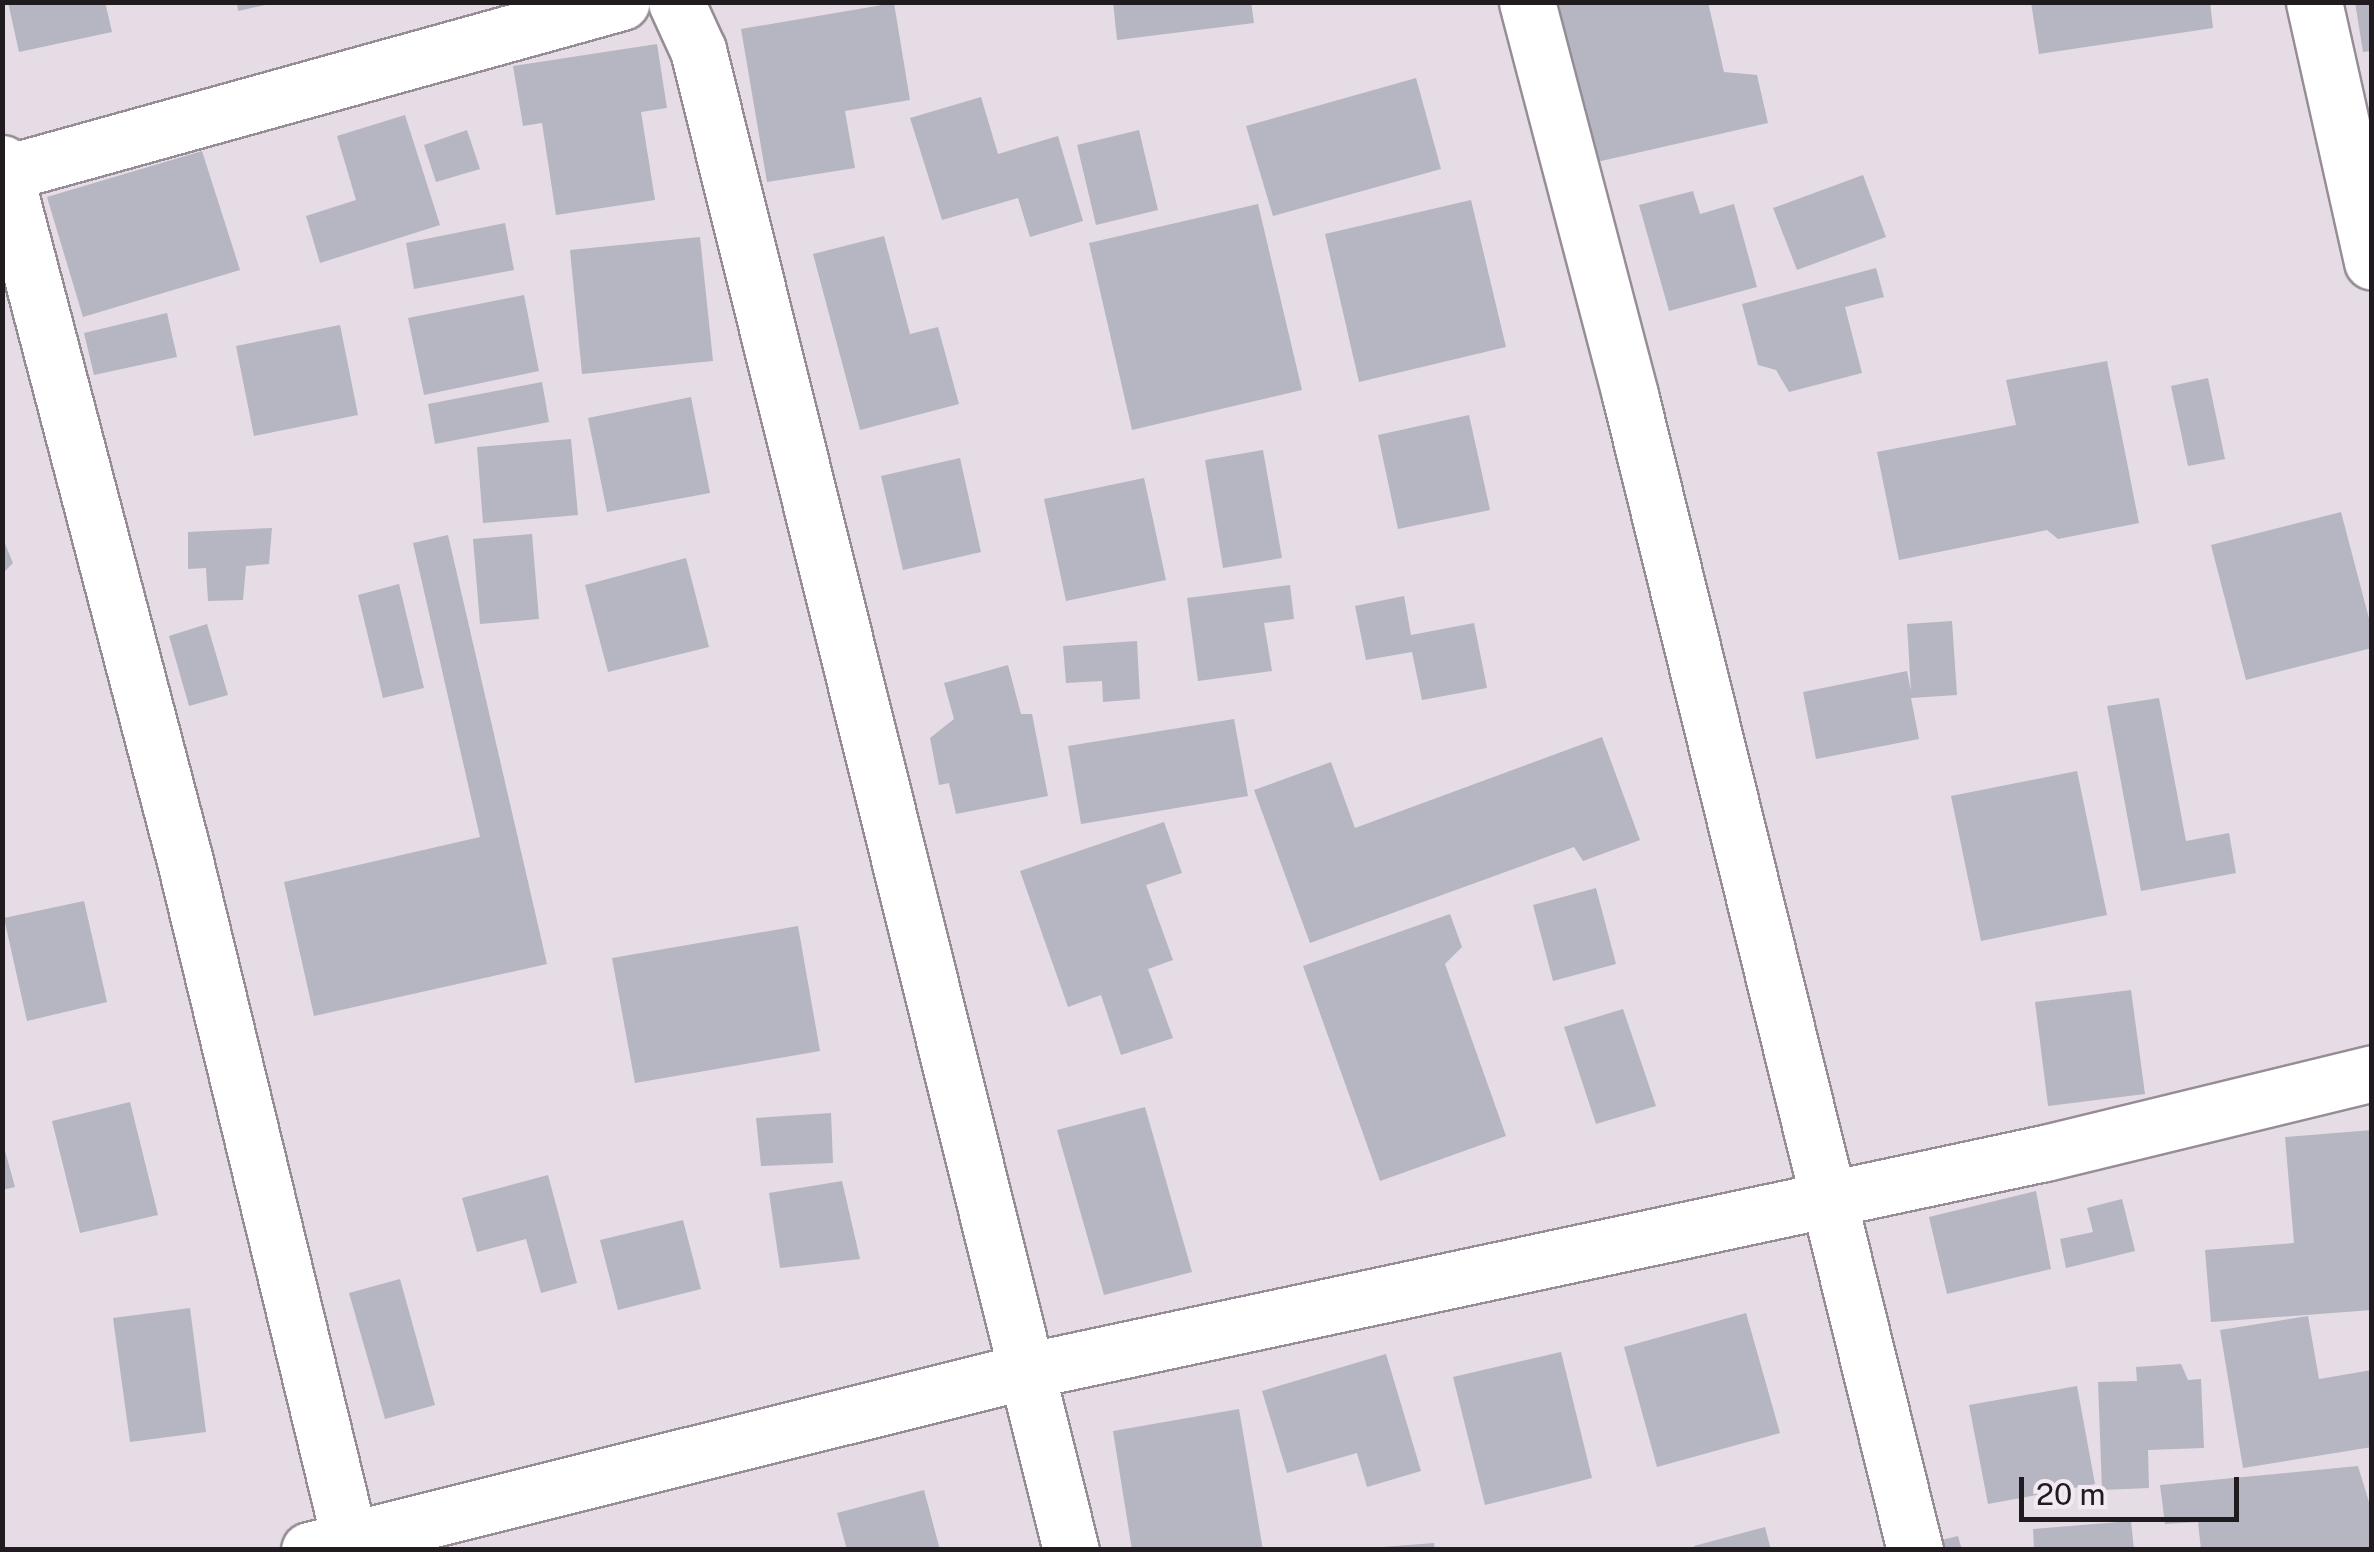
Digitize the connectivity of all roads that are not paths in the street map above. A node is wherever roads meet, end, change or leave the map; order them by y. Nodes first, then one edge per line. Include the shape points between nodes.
1 (622, 2) edge
2 (676, 2) edge
3 (1527, 2) edge
4 (2314, 2) edge
5 (3, 170) edge
6 (2372, 262) edge
7 (2372, 1074) edge
8 (1829, 1197) junction
9 (1026, 1372) junction
10 (337, 1547) edge
11 (1071, 1550) edge
12 (1914, 1550) edge

1 - 5 street
2 - 9 street via 698,50
3 - 8 street
4 - 6 street
5 - 10 street via 184,857
7 - 8 street
8 - 9 street
8 - 12 street
9 - 10 street
9 - 11 street

